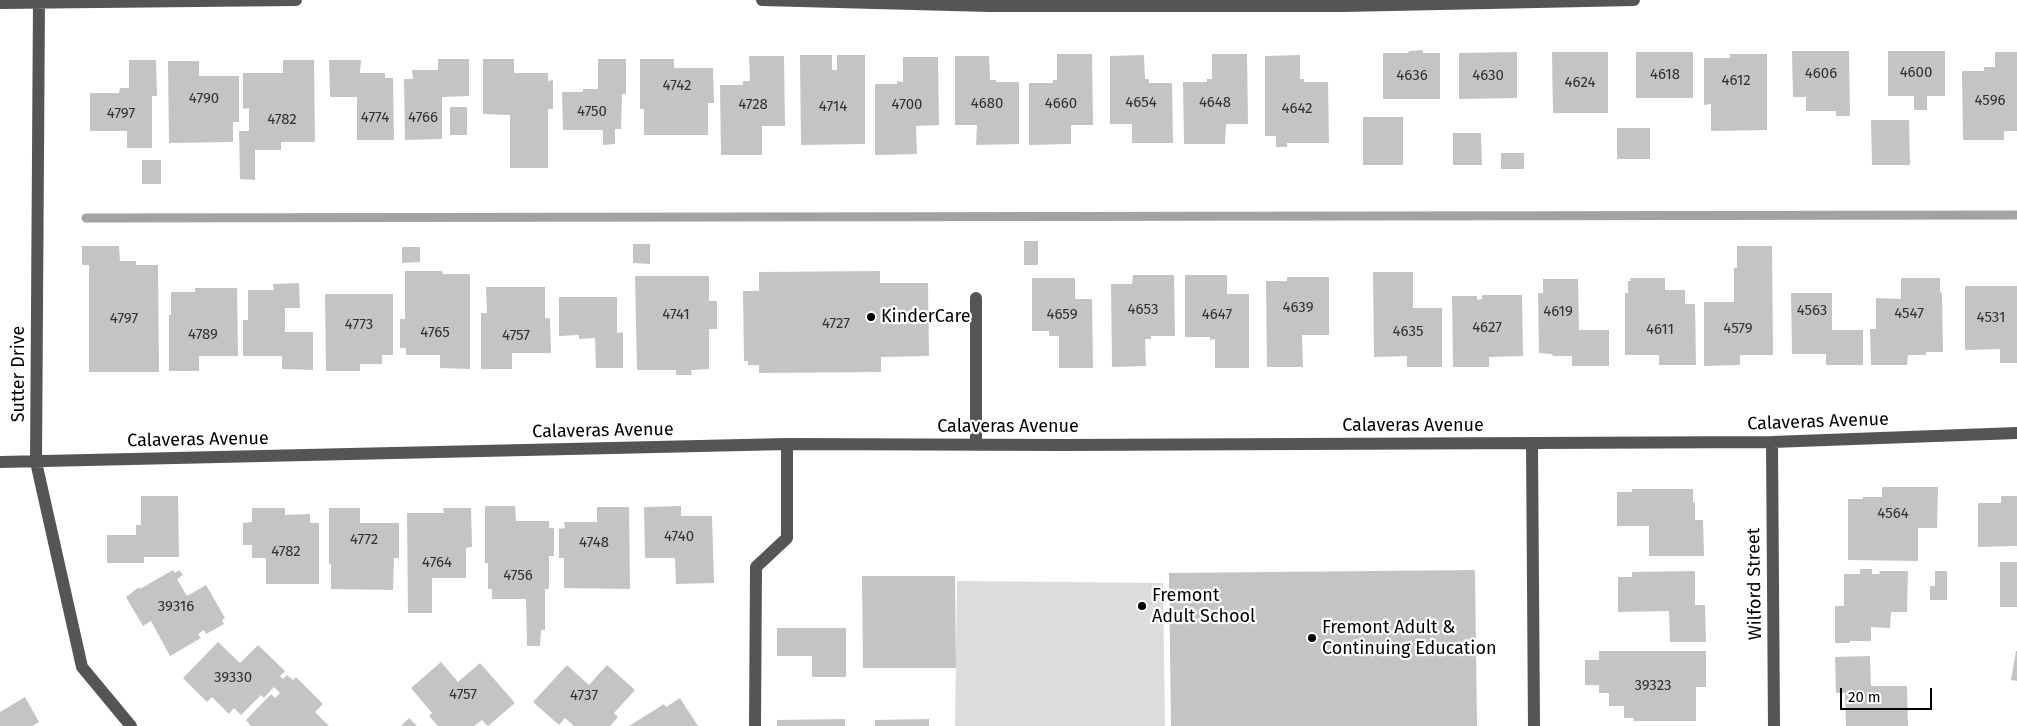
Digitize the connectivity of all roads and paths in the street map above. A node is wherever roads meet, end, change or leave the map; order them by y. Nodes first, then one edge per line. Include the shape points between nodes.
1 (296, 0) edge
2 (762, 0) edge
3 (1634, 0) edge
4 (39, 2) edge
5 (0, 3) edge
6 (989, 3) edge
7 (1343, 3) edge
8 (976, 298) dead end
9 (2017, 434) edge
10 (1772, 442) junction
11 (1532, 443) junction
12 (787, 444) junction
13 (976, 445) junction
14 (0, 462) edge
15 (36, 462) junction
16 (131, 726) edge
17 (755, 726) edge
18 (1534, 726) edge
19 (1774, 726) edge

1 - 4 street
2 - 6 street
3 - 7 street
4 - 5 street
4 - 15 street, Sutter Drive
6 - 7 street
8 - 13 street
9 - 10 street, Calaveras Avenue
10 - 11 street, Calaveras Avenue
10 - 19 street, Wilford Street
11 - 13 street, Calaveras Avenue
11 - 18 street
12 - 13 street, Calaveras Avenue
12 - 15 street, Calaveras Avenue
12 - 17 street via 787,538 756,567
14 - 15 street, Calaveras Avenue
15 - 16 street, Sutter Drive via 82,667

